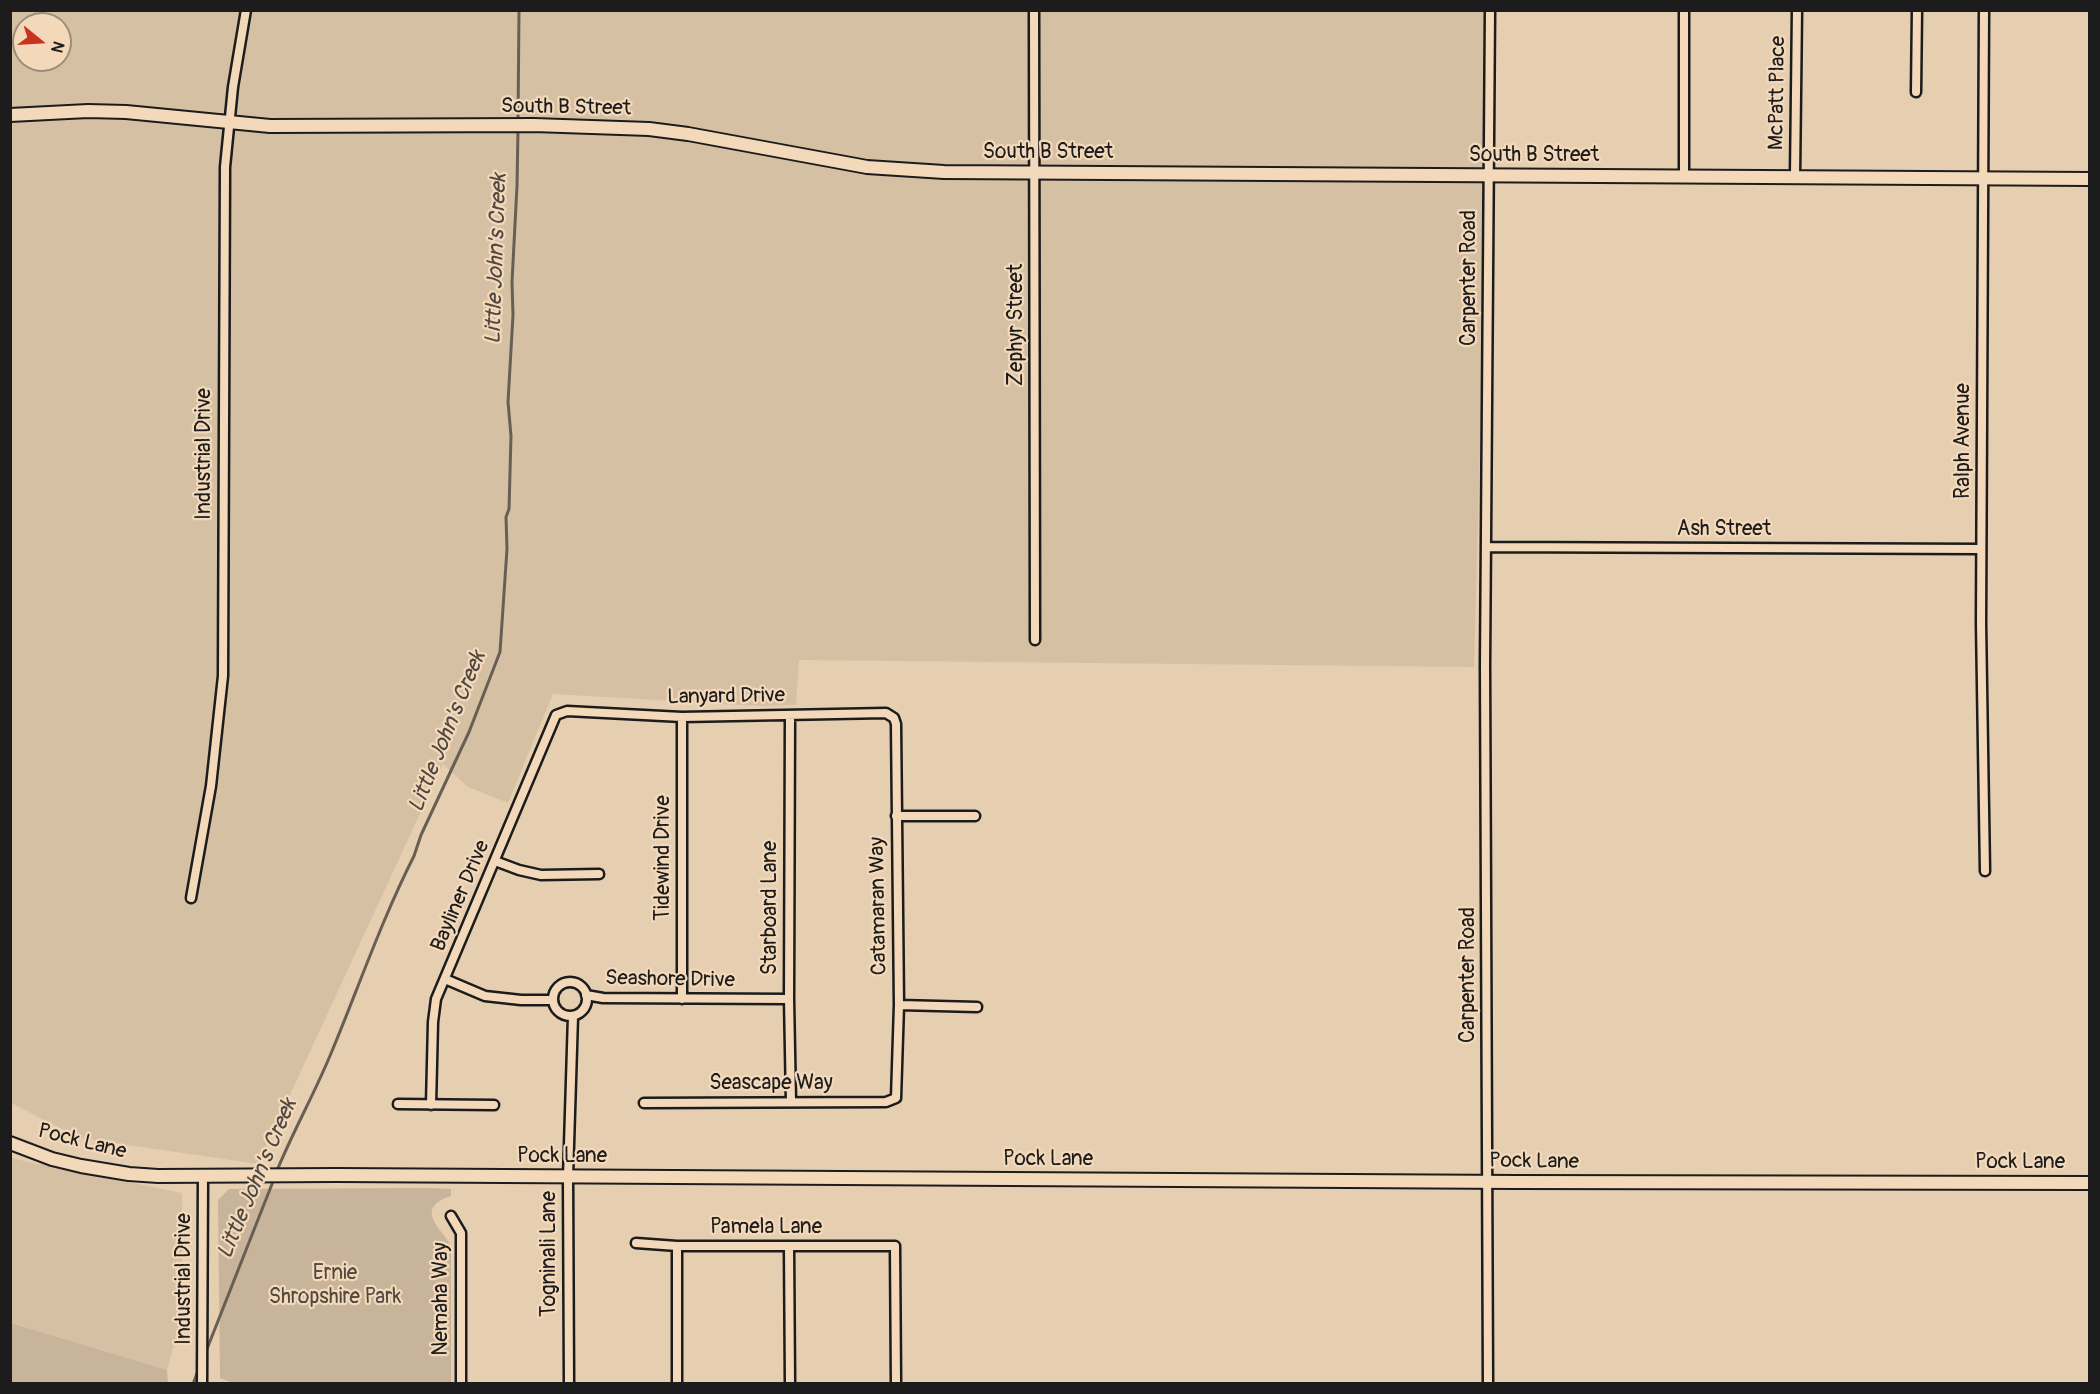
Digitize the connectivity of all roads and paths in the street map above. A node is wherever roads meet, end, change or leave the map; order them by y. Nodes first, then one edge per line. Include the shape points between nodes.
1 (246, 10) edge
2 (1034, 10) edge
3 (1490, 10) edge
4 (1684, 10) edge
5 (1797, 10) edge
6 (1917, 10) edge
7 (1984, 10) edge
8 (1916, 92) dead end
9 (10, 115) edge
10 (228, 123) junction
11 (1035, 173) junction
12 (1489, 176) junction
13 (1683, 176) junction
14 (1795, 176) junction
15 (1983, 177) junction
16 (2090, 179) edge
17 (1486, 547) junction
18 (1981, 549) junction
19 (1035, 640) dead end
20 (561, 713) joint
21 (790, 715) junction
22 (891, 715) joint
23 (682, 717) junction
24 (896, 816) junction
25 (975, 816) dead end
26 (495, 861) junction
27 (1985, 871) dead end
28 (599, 874) dead end
29 (191, 898) dead end
30 (445, 980) junction
31 (586, 995) junction
32 (682, 999) junction
33 (789, 999) junction
34 (553, 1000) junction
35 (899, 1005) junction
36 (977, 1007) dead end
37 (573, 1016) junction
38 (896, 1098) joint
39 (791, 1102) junction
40 (644, 1103) dead end
41 (398, 1104) dead end
42 (431, 1105) junction
43 (494, 1105) dead end
44 (10, 1143) edge
45 (203, 1176) junction
46 (568, 1177) junction
47 (1488, 1181) junction
48 (2090, 1183) edge
49 (452, 1216) dead end
50 (636, 1243) dead end
51 (676, 1246) junction
52 (789, 1246) junction
53 (202, 1383) edge
54 (460, 1383) edge
55 (569, 1383) edge
56 (677, 1383) edge
57 (790, 1383) edge
58 (896, 1383) edge
59 (1488, 1383) edge

1 - 10 street, Industrial Drive
2 - 11 street, Zephyr Street
3 - 12 street, Carpenter Road
4 - 13 street
5 - 14 street, McPatt Place
6 - 8 street
7 - 15 street, Ralph Avenue
9 - 10 street, South B Street via 126,112
10 - 11 street, South B Street via 649,129 877,168
10 - 29 street, Industrial Drive via 224,215 223,676 212,786
11 - 12 street, South B Street
11 - 19 street, Zephyr Street
12 - 13 street, South B Street
12 - 17 street, Carpenter Road
13 - 14 street, South B Street
14 - 15 street, South B Street
15 - 16 street, South B Street
15 - 18 street, Ralph Avenue
17 - 18 street, Ash Street
17 - 47 street, Carpenter Road
18 - 27 street, Ralph Avenue
20 - 23 street, Lanyard Drive
20 - 26 street, Bayliner Drive via 553,720
21 - 22 street, Lanyard Drive
21 - 23 street, Lanyard Drive
21 - 33 street, Starboard Lane
22 - 24 street, Catamaran Way via 896,724
23 - 32 street, Tidewind Drive
24 - 25 street
24 - 35 street, Catamaran Way
26 - 28 street via 541,874
26 - 30 street, Bayliner Drive
30 - 34 street via 485,996
30 - 42 street, Bayliner Drive via 434,1010
31 - 32 street, Seashore Drive
31 - 34 street, Seashore Drive via 581,987 565,983 558,986
31 - 37 street, Seashore Drive via 581,1012
32 - 33 street, Seashore Drive
33 - 39 street, Starboard Lane
34 - 37 street via 556,1010 566,1017
35 - 36 street
35 - 38 street, Catamaran Way
37 - 46 street, Togninali Lane
38 - 39 street, Seascape Way via 886,1102
39 - 40 street, Seascape Way
41 - 42 street
42 - 43 street
44 - 45 street, Pock Lane via 52,1159 109,1172
45 - 46 street, Pock Lane
45 - 53 street, Industrial Drive
46 - 47 street, Pock Lane
46 - 55 street, Togninali Lane
47 - 48 street, Pock Lane
47 - 59 street, Carpenter Road
49 - 54 street, Nemaha Way via 461,1233
50 - 51 street, Pamela Lane
51 - 52 street, Pamela Lane
51 - 56 street
52 - 57 street
52 - 58 street, Pamela Lane via 895,1246

